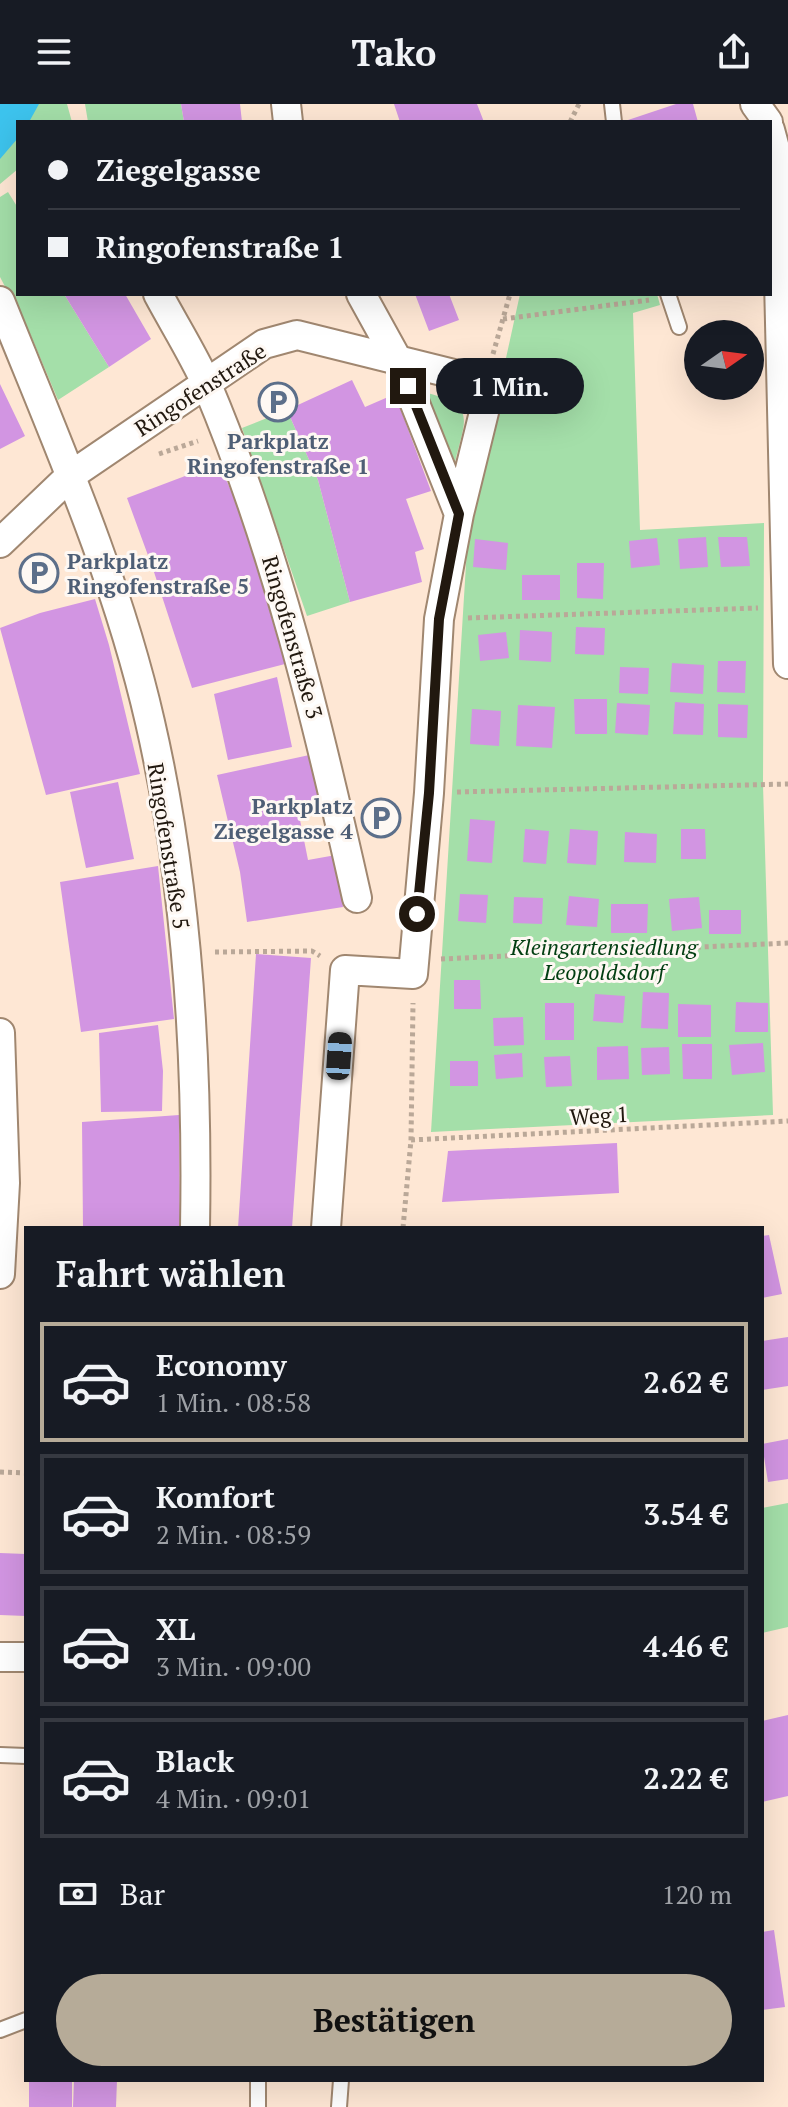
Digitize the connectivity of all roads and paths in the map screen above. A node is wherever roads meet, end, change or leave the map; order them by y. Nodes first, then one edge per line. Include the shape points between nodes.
1 (772, 137) edge
2 (159, 296) edge
3 (362, 296) edge
4 (509, 296) edge
5 (668, 296) edge
6 (0, 301) edge
7 (503, 319) junction
8 (679, 327) dead end
9 (398, 361) junction
10 (482, 381) junction
11 (205, 382) junction
12 (225, 431) junction
13 (159, 454) dead end
14 (70, 476) junction
15 (459, 514) junction
16 (0, 543) edge
17 (787, 607) edge
18 (439, 619) junction
19 (788, 664) edge
20 (788, 784) edge
21 (429, 793) junction
22 (357, 898) dead end
23 (788, 943) edge
24 (185, 952) junction
25 (413, 967) junction
26 (345, 970) junction
27 (0, 1033) edge
28 (788, 1121) edge
29 (411, 1140) junction
30 (195, 1226) edge
31 (326, 1226) edge
32 (403, 1226) edge
33 (0, 1274) edge
34 (0, 1472) edge
35 (24, 1473) edge
36 (0, 1657) edge
37 (24, 1657) edge
38 (0, 1755) edge
39 (24, 1756) edge
40 (24, 2021) edge
41 (0, 2030) edge
42 (258, 2082) edge
43 (341, 2082) edge
44 (258, 2107) edge
45 (339, 2107) edge

1 - 17 street
2 - 11 street, Ringofenstraße 3
3 - 9 street
4 - 7 path
5 - 7 path
5 - 8 lane
6 - 14 street, Ringofenstraße 5
7 - 10 path
9 - 10 street, Ringofenstraße
9 - 11 street, Ringofenstraße via 297,335 264,344
9 - 15 street
10 - 15 street via 486,404
11 - 12 street, Ringofenstraße 3
11 - 14 street, Ringofenstraße
12 - 13 path
12 - 22 street, Ringofenstraße 3 via 292,627
14 - 16 street, Ringofenstraße
14 - 24 street, Ringofenstraße 5 via 114,596 150,722
15 - 18 street
17 - 18 path
17 - 19 street
18 - 21 street
20 - 21 path
21 - 25 street
23 - 25 path
24 - 26 path via 312,951
24 - 30 street, Ringofenstraße 5 via 197,1128
25 - 26 street
25 - 29 path
26 - 31 street
27 - 33 street via 5,1183
28 - 29 path, Weg 1
29 - 32 path
34 - 35 path
36 - 37 street
38 - 39 lane
40 - 41 lane
42 - 44 lane
43 - 45 lane

